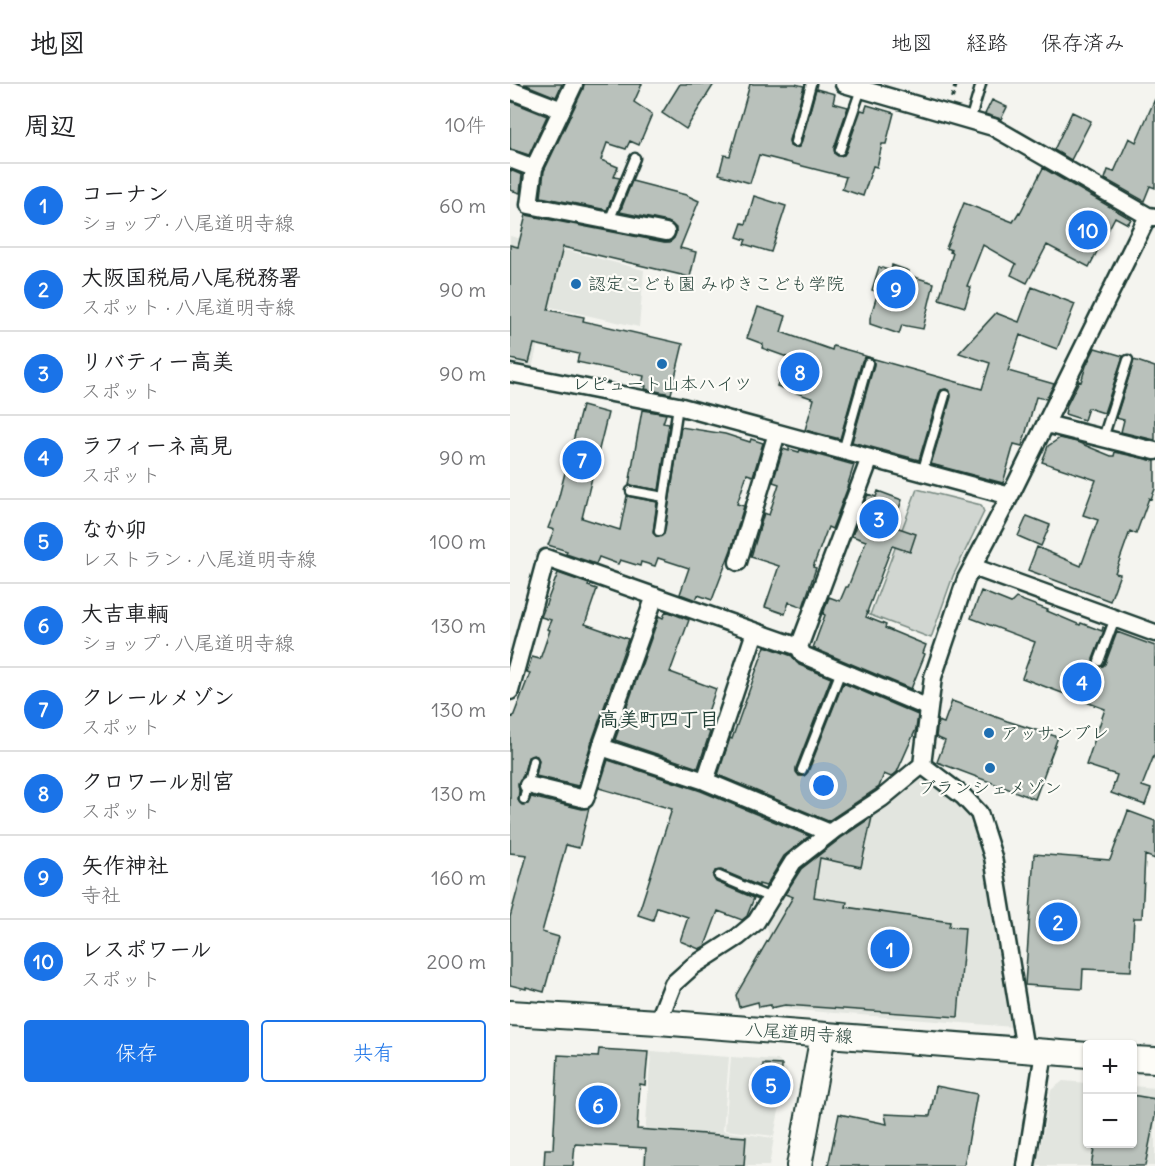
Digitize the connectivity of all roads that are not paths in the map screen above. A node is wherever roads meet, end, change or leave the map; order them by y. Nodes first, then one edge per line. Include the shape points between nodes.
1 (574, 84) edge
2 (811, 84) edge
3 (844, 84) edge
4 (981, 84) edge
5 (861, 89) junction
6 (510, 90) edge
7 (562, 110) junction
8 (970, 121) junction
9 (795, 142) dead end
10 (840, 150) dead end
11 (635, 158) dead end
12 (510, 159) edge
13 (534, 168) junction
14 (1152, 217) edge
15 (609, 221) junction
16 (666, 232) dead end
17 (1128, 360) dead end
18 (868, 363) dead end
19 (510, 373) edge
20 (945, 394) dead end
21 (678, 406) junction
22 (1046, 424) junction
23 (777, 433) junction
24 (1103, 438) junction
25 (843, 451) junction
26 (1155, 451) edge
27 (870, 458) junction
28 (922, 472) junction
29 (632, 491) dead end
30 (1010, 496) junction
31 (664, 497) junction
32 (659, 531) dead end
33 (738, 562) dead end
34 (973, 567) junction
35 (655, 596) junction
36 (1115, 618) junction
37 (755, 632) junction
38 (1155, 633) edge
39 (799, 647) junction
40 (1099, 661) dead end
41 (841, 671) junction
42 (510, 691) edge
43 (929, 708) junction
44 (601, 747) junction
45 (534, 761) dead end
46 (922, 765) junction
47 (802, 770) dead end
48 (705, 781) junction
49 (526, 792) joint
50 (830, 833) junction
51 (719, 876) dead end
52 (771, 898) junction
53 (510, 1013) edge
54 (658, 1022) junction
55 (823, 1035) junction
56 (1035, 1051) junction
57 (1083, 1055) edge
58 (1137, 1059) edge
59 (1155, 1060) edge
60 (799, 1166) edge
61 (1026, 1166) edge

1 - 7 street
2 - 9 lane
3 - 5 street
4 - 8 lane
5 - 8 street
5 - 10 lane
6 - 7 street
7 - 13 street
8 - 14 street via 993,127
11 - 15 lane
12 - 13 street
13 - 15 street via 529,205
14 - 22 street
15 - 16 street
17 - 24 lane
18 - 25 lane
19 - 21 street
20 - 28 lane
21 - 23 street
21 - 31 lane
22 - 24 street
22 - 30 street
23 - 25 street
23 - 33 street
24 - 26 street
25 - 27 street
27 - 28 street
27 - 39 street
28 - 30 street
29 - 31 lane
30 - 34 street
31 - 32 lane
34 - 36 street
34 - 43 street via 933,677
35 - 37 street
35 - 42 street via 546,558
35 - 44 street
36 - 38 street
36 - 40 lane
37 - 39 street
37 - 48 street
39 - 41 street via 803,655
41 - 43 street
41 - 47 lane
43 - 46 street
44 - 48 street
44 - 49 street via 585,799
45 - 49 lane
46 - 50 street
46 - 56 street via 979,813 993,857
48 - 50 street
50 - 52 street via 794,862
51 - 52 lane
52 - 54 street via 756,922 673,984
53 - 54 main road, 八尾道明寺線
54 - 55 main road, 八尾道明寺線
55 - 56 main road, 八尾道明寺線
55 - 60 main road
56 - 57 main road, 八尾道明寺線
56 - 61 street
58 - 59 main road

